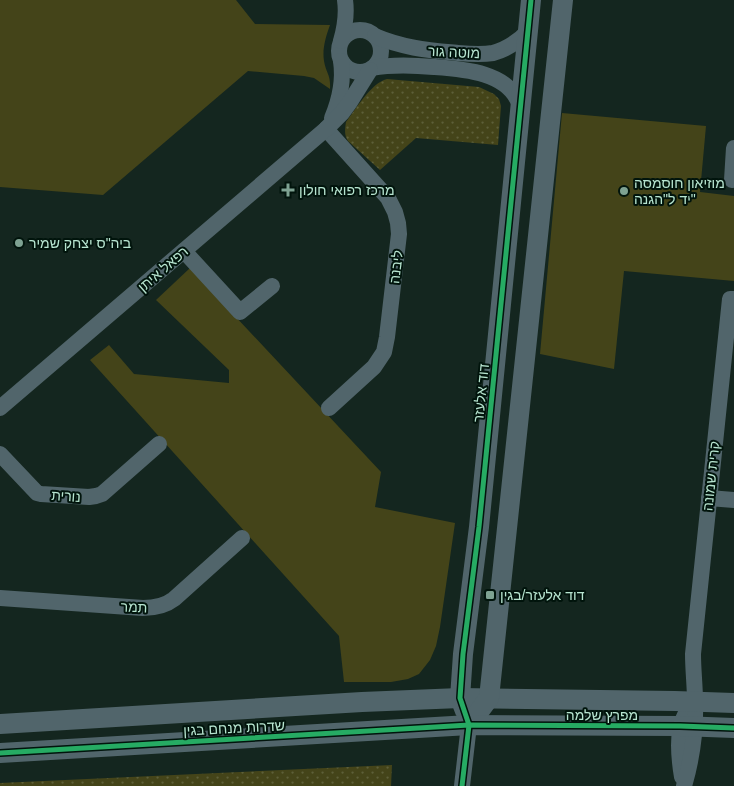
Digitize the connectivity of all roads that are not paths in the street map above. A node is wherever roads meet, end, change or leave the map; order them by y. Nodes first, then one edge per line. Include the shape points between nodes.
1 (346, 0) edge
2 (531, 0) edge
3 (563, 0) edge
4 (528, 31) junction
5 (372, 34) junction
6 (341, 41) junction
7 (341, 60) junction
8 (371, 69) junction
9 (520, 106) junction
10 (326, 129) junction
11 (734, 148) edge
12 (732, 180) dead end
13 (184, 250) junction
14 (272, 286) dead end
15 (732, 299) edge
16 (0, 408) edge
17 (330, 408) dead end
18 (160, 444) dead end
19 (0, 454) edge
20 (709, 498) junction
21 (734, 500) edge
22 (242, 538) dead end
23 (0, 598) edge
24 (463, 654) junction
25 (693, 654) junction
26 (460, 698) junction
27 (489, 698) junction
28 (432, 699) junction
29 (675, 701) junction
30 (695, 702) junction
31 (734, 704) edge
32 (0, 724) edge
33 (469, 725) junction
34 (687, 727) junction
35 (734, 728) edge
36 (0, 753) edge
37 (462, 786) edge
38 (683, 786) edge

1 - 5 street
1 - 6 street
2 - 4 street, דוד אלעזר
3 - 27 street
4 - 5 street, מוטה גור via 504,49 478,54 415,48
4 - 9 street, דוד אלעזר
5 - 6 street via 353,30
5 - 8 street via 380,44 381,54
6 - 7 street via 338,51
7 - 8 street via 353,71
7 - 10 street, רפאל איתן via 341,92
8 - 9 street, מוטה גור via 410,65 479,72 509,89 517,96
8 - 10 street, רפאל איתן via 342,113
9 - 24 street, דוד אלעזר via 479,527
10 - 13 street, רפאל איתן
10 - 17 street, ליבנה via 388,198 395,212 399,234 384,352 372,370
11 - 12 street
13 - 14 street via 240,312
13 - 16 street, רפאל איתן
15 - 20 street, קרית שמונה
18 - 19 street, נורית via 102,494 89,497 37,493
20 - 21 street
20 - 25 street, קרית שמונה
22 - 23 street, תמר via 174,599 158,607
24 - 26 street, דוד אלעזר
24 - 28 street via 443,690
25 - 29 street, קרית שמונה
25 - 30 street, קרית שמונה
26 - 27 street, מפרץ שלמה
26 - 28 street, שדרות מנחם בגין
26 - 33 street, דוד אלעזר
27 - 29 street, מפרץ שלמה
27 - 33 street, דוד אלעזר
28 - 32 street, שדרות מנחם בגין
29 - 30 street, מפרץ שלמה
30 - 31 street, מפרץ שלמה
30 - 34 street via 687,712
33 - 34 street, מפרץ שלמה
33 - 36 street, שדרות מנחם בגין
33 - 37 street, דוד אלעזר
34 - 35 street, מפרץ שלמה
34 - 38 street via 680,753

